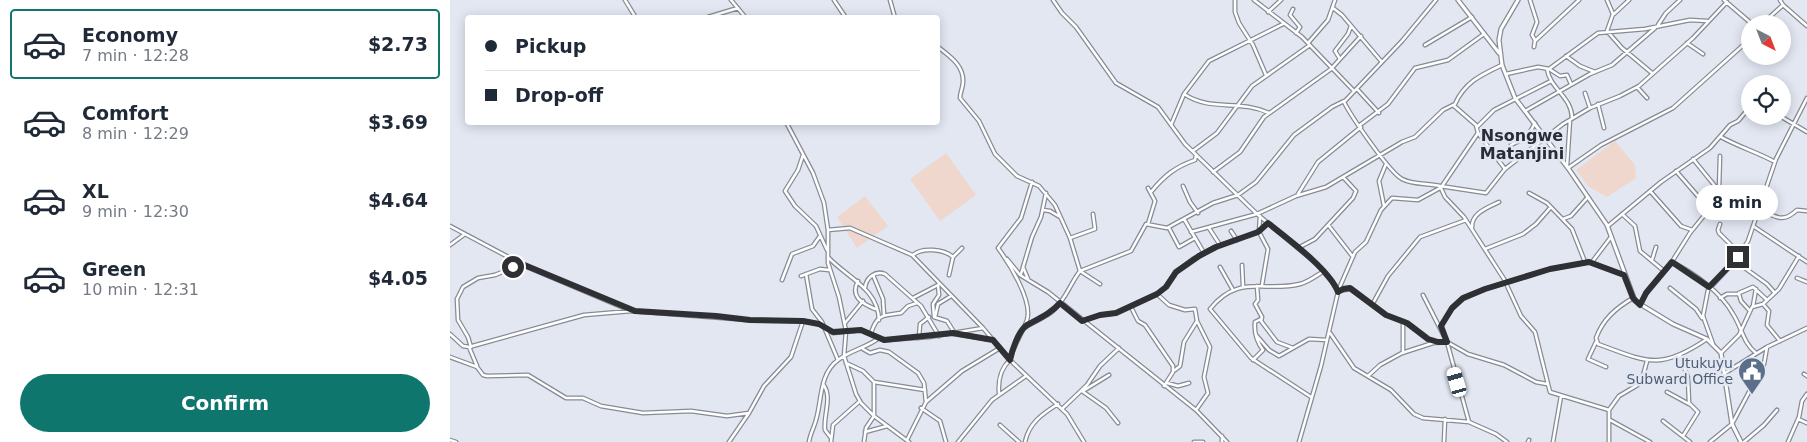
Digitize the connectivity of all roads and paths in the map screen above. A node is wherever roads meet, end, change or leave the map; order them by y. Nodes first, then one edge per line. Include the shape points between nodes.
1 (625, 0) edge
2 (731, 0) edge
3 (834, 0) edge
4 (890, 0) edge
5 (1054, 0) edge
6 (1235, 0) edge
7 (1254, 0) edge
8 (1281, 0) edge
9 (1335, 0) edge
10 (1436, 0) edge
11 (1458, 0) edge
12 (1518, 0) edge
13 (1530, 0) edge
14 (1579, 0) edge
15 (1607, 0) edge
16 (1629, 0) edge
17 (1680, 0) edge
18 (1780, 0) edge
19 (1726, 1) edge
20 (1783, 5) junction
21 (738, 8) junction
22 (1333, 8) junction
23 (1293, 9) dead end
24 (1268, 12) junction
25 (634, 15) edge
26 (715, 15) edge
27 (744, 15) edge
28 (844, 15) edge
29 (894, 15) edge
30 (1613, 15) junction
31 (1742, 15) edge
32 (1772, 15) edge
33 (1472, 17) junction
34 (1707, 21) junction
35 (1283, 24) junction
36 (1351, 25) junction
37 (1656, 26) junction
38 (1807, 26) edge
39 (1607, 31) junction
40 (1296, 33) junction
41 (1485, 33) junction
42 (1361, 36) junction
43 (1250, 40) junction
44 (1535, 41) junction
45 (1687, 43) junction
46 (1309, 44) junction
47 (1425, 46) dead end
48 (1534, 47) dead end
49 (1741, 47) edge
50 (940, 49) edge
51 (1627, 53) junction
52 (1499, 54) junction
53 (1703, 54) dead end
54 (1566, 56) junction
55 (1341, 60) junction
56 (1381, 61) junction
57 (1502, 65) junction
58 (1331, 69) junction
59 (1548, 69) junction
60 (1595, 72) junction
61 (1652, 73) junction
62 (1506, 74) junction
63 (1266, 75) junction
64 (1551, 81) junction
65 (1571, 84) junction
66 (1637, 87) junction
67 (1356, 90) junction
68 (1560, 91) junction
69 (1585, 93) dead end
70 (1184, 94) junction
71 (1516, 98) junction
72 (1647, 98) dead end
73 (1807, 98) edge
74 (1344, 101) junction
75 (1598, 104) junction
76 (1236, 105) junction
77 (1454, 105) junction
78 (1590, 108) junction
79 (1525, 111) junction
80 (1269, 113) junction
81 (1379, 113) junction
82 (1741, 118) edge
83 (1571, 119) junction
84 (1535, 123) junction
85 (1793, 124) junction
86 (788, 125) edge
87 (790, 125) edge
88 (1171, 125) junction
89 (1361, 126) junction
90 (1477, 127) junction
91 (789, 128) junction
92 (1604, 128) dead end
93 (1807, 132) edge
94 (1478, 133) junction
95 (1721, 137) junction
96 (1545, 138) junction
97 (1511, 145) dead end
98 (1193, 151) junction
99 (803, 153) junction
100 (1196, 155) junction
101 (1381, 155) junction
102 (1720, 156) dead end
103 (1201, 159) junction
104 (1693, 159) junction
105 (1195, 160) junction
106 (1386, 162) junction
107 (1775, 162) junction
108 (1568, 167) junction
109 (1505, 169) junction
110 (1676, 171) junction
111 (1214, 172) junction
112 (1343, 177) junction
113 (1032, 182) junction
114 (1183, 186) dead end
115 (1441, 187) junction
116 (1148, 188) dead end
117 (1719, 188) junction
118 (1650, 191) junction
119 (1046, 192) junction
120 (1151, 192) junction
121 (1723, 192) junction
122 (1529, 193) dead end
123 (1238, 196) junction
124 (1296, 196) junction
125 (1588, 197) junction
126 (1499, 202) dead end
127 (1384, 206) junction
128 (1551, 207) junction
129 (1758, 209) junction
130 (1042, 210) junction
131 (1710, 210) junction
132 (1807, 211) edge
133 (1198, 213) junction
134 (1093, 214) dead end
135 (1622, 214) junction
136 (1756, 214) junction
137 (1258, 215) junction
138 (1061, 218) junction
139 (1563, 218) junction
140 (1184, 219) junction
141 (1466, 220) junction
142 (1268, 223) junction
143 (1148, 224) junction
144 (1720, 224) dead end
145 (450, 226) edge
146 (1328, 226) junction
147 (1608, 226) junction
148 (1754, 226) junction
149 (1169, 228) junction
150 (1209, 228) junction
151 (1472, 229) junction
152 (828, 230) junction
153 (1692, 230) junction
154 (1231, 231) dead end
155 (1191, 232) junction
156 (1258, 232) junction
157 (466, 234) junction
158 (1611, 235) junction
159 (820, 236) junction
160 (1070, 238) junction
161 (1195, 238) junction
162 (1237, 240) junction
163 (450, 244) edge
164 (1220, 245) junction
165 (1656, 247) dead end
166 (962, 248) dead end
167 (1298, 248) junction
168 (1485, 249) junction
169 (827, 250) junction
170 (1204, 253) junction
171 (1740, 254) junction
172 (913, 255) dead end
173 (1799, 256) junction
174 (828, 257) junction
175 (953, 257) junction
176 (1353, 257) junction
177 (1007, 259) junction
178 (1652, 260) junction
179 (1585, 262) junction
180 (1592, 262) junction
181 (1672, 262) junction
182 (1735, 262) junction
183 (1807, 262) edge
184 (522, 264) junction
185 (1242, 265) dead end
186 (1023, 266) junction
187 (1220, 266) dead end
188 (829, 270) junction
189 (1080, 271) junction
190 (1324, 271) junction
191 (1664, 271) junction
192 (806, 274) junction
193 (873, 275) junction
194 (949, 275) dead end
195 (1020, 275) junction
196 (1624, 275) junction
197 (801, 276) dead end
198 (1797, 278) dead end
199 (782, 280) dead end
200 (858, 280) junction
201 (1029, 280) junction
202 (1807, 282) edge
203 (1507, 283) junction
204 (939, 284) junction
205 (1100, 284) dead end
206 (1262, 285) junction
207 (1257, 286) junction
208 (1243, 287) junction
209 (1709, 287) junction
210 (865, 288) junction
211 (1670, 288) dead end
212 (1756, 289) junction
213 (1233, 290) junction
214 (1338, 292) junction
215 (1774, 292) junction
216 (1157, 294) junction
217 (1423, 294) dead end
218 (1738, 294) junction
219 (951, 296) junction
220 (913, 298) junction
221 (1633, 298) junction
222 (1720, 298) junction
223 (1766, 299) junction
224 (863, 301) junction
225 (917, 302) junction
226 (1060, 303) junction
227 (1763, 304) junction
228 (1372, 305) junction
229 (1640, 305) junction
230 (1754, 306) junction
231 (1131, 307) junction
232 (876, 309) junction
233 (631, 310) junction
234 (1750, 311) junction
235 (884, 316) junction
236 (929, 316) junction
237 (934, 317) junction
238 (1261, 319) junction
239 (1703, 319) junction
240 (878, 320) junction
241 (803, 321) junction
242 (1082, 321) junction
243 (1197, 321) junction
244 (1404, 322) junction
245 (844, 324) junction
246 (1441, 326) junction
247 (824, 327) junction
248 (983, 328) junction
249 (1807, 328) edge
250 (1022, 330) junction
251 (846, 331) junction
252 (1329, 332) junction
253 (1740, 332) junction
254 (871, 333) junction
255 (953, 333) junction
256 (450, 334) edge
257 (1256, 335) junction
258 (939, 336) junction
259 (879, 338) junction
260 (919, 338) junction
261 (1707, 339) junction
262 (993, 340) junction
263 (1327, 340) junction
264 (1780, 341) junction
265 (1438, 342) junction
266 (1447, 342) junction
267 (1596, 342) junction
268 (1713, 344) junction
269 (470, 347) junction
270 (1767, 347) junction
271 (1000, 348) junction
272 (1119, 348) junction
273 (1293, 348) junction
274 (863, 349) junction
275 (1402, 353) junction
276 (1720, 353) junction
277 (1756, 354) junction
278 (844, 356) junction
279 (1680, 356) junction
280 (450, 357) edge
281 (838, 360) junction
282 (1010, 360) junction
283 (1253, 360) junction
284 (1647, 361) junction
285 (846, 363) junction
286 (477, 367) junction
287 (1606, 367) dead end
288 (1174, 370) junction
289 (1725, 374) junction
290 (1109, 375) dead end
291 (1026, 376) junction
292 (1368, 376) junction
293 (874, 382) junction
294 (1189, 382) dead end
295 (823, 384) junction
296 (1166, 384) junction
297 (1547, 384) junction
298 (925, 390) junction
299 (1082, 391) junction
300 (1667, 392) dead end
301 (999, 393) junction
302 (1807, 394) edge
303 (1311, 396) junction
304 (1561, 396) junction
305 (860, 401) junction
306 (926, 402) junction
307 (1058, 404) junction
308 (1690, 405) junction
309 (921, 408) junction
310 (1062, 409) junction
311 (1196, 410) junction
312 (1609, 410) junction
313 (1777, 410) dead end
314 (748, 413) junction
315 (874, 416) junction
316 (1445, 419) junction
317 (1798, 419) junction
318 (1610, 420) junction
319 (1663, 421) dead end
320 (1469, 422) junction
321 (1118, 423) dead end
322 (1807, 423) edge
323 (1732, 424) junction
324 (1000, 425) dead end
325 (888, 426) junction
326 (865, 432) junction
327 (1222, 436) junction
328 (1683, 436) junction
329 (832, 438) junction
330 (450, 440) edge
331 (908, 441) edge
332 (456, 442) edge
333 (729, 442) edge
334 (809, 442) edge
335 (831, 442) edge
336 (864, 442) edge
337 (946, 442) edge
338 (958, 442) edge
339 (1019, 442) edge
340 (1025, 442) edge
341 (1084, 442) edge
342 (1194, 442) edge
343 (1203, 442) edge
344 (1222, 442) edge
345 (1227, 442) edge
346 (1299, 442) edge
347 (1444, 442) edge
348 (1507, 442) edge
349 (1553, 442) edge
350 (1609, 442) edge
351 (1650, 442) edge
352 (1690, 442) edge
353 (1710, 442) edge
354 (1742, 442) edge
355 (1788, 442) edge

1 - 25 street
2 - 21 street
3 - 28 street
4 - 29 street
5 - 88 street via 1116,83 1155,104
6 - 43 street via 1239,23
7 - 24 street
8 - 24 street
9 - 22 street
10 - 56 street
11 - 33 street
12 - 52 street via 1501,29
13 - 44 street via 1537,22 1532,35
14 - 44 street
15 - 30 street
16 - 30 street
17 - 37 street
18 - 20 street
19 - 31 street
19 - 34 street
20 - 32 street
20 - 38 street
21 - 26 street
21 - 27 street
22 - 36 street
22 - 46 street via 1323,28
23 - 40 street via 1290,15 1300,27
24 - 35 street
30 - 39 street
33 - 41 street
33 - 47 street
34 - 37 street via 1690,20
34 - 45 street
35 - 40 street
35 - 43 street
36 - 42 street
36 - 55 street via 1335,51
37 - 39 street
37 - 51 street
39 - 51 street
39 - 54 street via 1592,36
40 - 46 street
41 - 52 street
41 - 81 street via 1448,60 1415,68
42 - 55 street
42 - 56 street
43 - 63 street
43 - 70 street via 1209,61
44 - 48 street
45 - 53 street
45 - 61 street
46 - 58 street
46 - 63 street
49 - 108 street via 1673,108 1602,145
50 - 113 street via 960,69 963,81 960,98 979,120 992,151 1017,176
51 - 60 street via 1608,68
51 - 61 street
52 - 57 street
54 - 59 street
54 - 60 street
55 - 58 street
56 - 67 street
57 - 62 street
57 - 77 street via 1465,87
58 - 67 street
58 - 80 street
59 - 62 street via 1538,67
59 - 64 street
59 - 65 street via 1560,76 1567,74
60 - 65 street
61 - 66 street
62 - 71 street
63 - 76 street
64 - 68 street
64 - 71 street
65 - 68 street
66 - 72 street
66 - 75 street
67 - 74 street
67 - 81 street
68 - 79 street
68 - 83 street via 1571,105
69 - 78 street
70 - 76 street via 1210,105
70 - 88 street
71 - 79 street
71 - 90 street via 1490,112
73 - 85 street
74 - 89 street
74 - 123 street via 1294,135 1256,182
75 - 78 street
75 - 92 street
76 - 80 street
76 - 98 street via 1217,133
77 - 90 street
77 - 101 street via 1443,110 1419,134
78 - 83 street
79 - 84 street
80 - 111 street via 1240,152
81 - 89 street
82 - 95 street
83 - 96 street
83 - 108 street
84 - 96 street
84 - 97 street via 1527,137
85 - 93 street
85 - 107 street
86 - 91 street
87 - 91 street
88 - 98 street
89 - 101 street
89 - 124 street via 1318,162
90 - 94 street
91 - 99 street
94 - 109 street
94 - 115 street
95 - 104 street
95 - 107 street
96 - 108 street
96 - 109 street
98 - 100 street
99 - 152 street via 822,195
99 - 159 street via 798,170 785,191 814,224
100 - 103 street
100 - 105 street
101 - 106 street
101 - 112 street
102 - 117 street
103 - 105 street
103 - 111 street
104 - 110 street
104 - 117 street
105 - 120 street via 1173,169
106 - 115 street via 1403,179
106 - 127 street via 1379,182
107 - 129 street
108 - 125 street
109 - 115 street via 1485,194
110 - 118 street
110 - 131 street
111 - 123 street
112 - 124 street
112 - 146 street via 1356,194
113 - 119 street
113 - 177 street via 1021,218 998,248
114 - 133 street
115 - 127 street via 1418,200 1393,197
115 - 141 street via 1445,197
116 - 120 street
117 - 121 street
118 - 135 street
118 - 153 street via 1681,226
119 - 130 street
119 - 138 street
120 - 143 street via 1156,200
121 - 131 street
121 - 136 street
122 - 128 street
123 - 133 street via 1213,203
123 - 137 street
124 - 137 street
125 - 139 street via 1571,216
125 - 147 street
126 - 151 street via 1474,217
127 - 176 street via 1366,242
128 - 139 street
128 - 168 street via 1524,234
129 - 132 street via 1777,218 1788,218 1798,210
129 - 136 street
130 - 138 street via 1050,210
130 - 186 street
131 - 153 street
133 - 140 street
134 - 160 street via 1095,229
135 - 147 street
135 - 178 street via 1635,226 1640,250
136 - 148 street
137 - 142 street
137 - 150 street
137 - 156 street
138 - 160 street
139 - 179 street via 1576,236
140 - 149 street
140 - 155 street
141 - 151 street
141 - 228 street via 1422,235 1388,276
142 - 156 street
142 - 167 street
143 - 149 street
143 - 189 street via 1131,251
144 - 171 street via 1719,233
145 - 157 street
146 - 167 street via 1313,242
146 - 176 street
147 - 158 street
148 - 171 street
148 - 173 street
149 - 161 street via 1179,247
150 - 155 street
150 - 164 street
151 - 168 street
152 - 169 street
152 - 204 street via 850,228 912,255
153 - 181 street
154 - 162 street
155 - 161 street
156 - 162 street
156 - 206 street via 1268,249
157 - 163 street
157 - 184 street
158 - 180 street
158 - 196 street
159 - 169 street
159 - 199 street via 813,246 792,254
160 - 189 street
161 - 170 street
162 - 164 street
164 - 170 street
165 - 178 street
166 - 175 street
167 - 190 street
168 - 203 street
169 - 174 street
170 - 216 street via 1176,272
171 - 182 street
172 - 175 street via 919,251 940,251
173 - 183 street
173 - 215 street via 1783,284
174 - 188 street
174 - 200 street
175 - 194 street
176 - 214 street
177 - 195 street
177 - 250 street via 1025,301 1028,316
178 - 191 street
179 - 180 street
179 - 203 street
180 - 196 street
181 - 191 street
181 - 209 street
182 - 209 street
182 - 215 street
184 - 233 street
184 - 269 street via 478,278 463,287 457,299 458,320
185 - 208 street
186 - 195 street
186 - 201 street
187 - 213 street
188 - 192 street via 820,269
188 - 245 street via 840,297
189 - 205 street
189 - 226 street
190 - 206 street via 1299,285
190 - 214 street
191 - 229 street
192 - 197 street
192 - 247 street via 811,305
193 - 210 street
193 - 220 street via 885,274
193 - 235 street via 883,298
195 - 201 street
196 - 221 street
198 - 202 street
200 - 210 street
200 - 224 street via 855,295
201 - 226 street
203 - 246 street via 1463,298
203 - 297 street via 1521,316 1538,338
204 - 219 street
204 - 220 street
204 - 237 street via 939,295 933,304
206 - 207 street
207 - 208 street
207 - 238 street via 1258,300 1254,304
208 - 213 street
209 - 222 street
209 - 239 street
210 - 232 street
211 - 239 street
212 - 218 street via 1752,287
212 - 223 street
212 - 230 street
213 - 283 street via 1210,309
214 - 228 street via 1348,288
214 - 252 street
215 - 223 street
216 - 231 street
216 - 243 street via 1168,305 1185,310 1194,308
217 - 246 street
218 - 222 street
218 - 234 street
219 - 237 street via 938,304
219 - 248 street
220 - 225 street
221 - 229 street
221 - 267 street via 1604,322
222 - 253 street via 1734,314
223 - 227 street
224 - 232 street via 866,306
224 - 245 street
225 - 235 street via 900,313 890,312
225 - 236 street
226 - 242 street
226 - 250 street via 1047,316
227 - 230 street
227 - 264 street via 1769,311 1767,325
228 - 244 street
229 - 261 street
230 - 234 street
231 - 242 street
231 - 288 street
232 - 240 street
233 - 241 street
233 - 269 street via 584,315
234 - 253 street
235 - 240 street
236 - 237 street
236 - 258 street
236 - 260 street via 920,324
237 - 255 street via 947,321
238 - 257 street via 1255,323
238 - 273 street via 1276,341
239 - 268 street
240 - 254 street
241 - 247 street
241 - 314 street via 791,357 764,386
242 - 272 street
243 - 288 street via 1184,342 1180,366
243 - 311 street via 1210,348 1204,377 1208,393
244 - 265 street
244 - 275 street
245 - 251 street
246 - 266 street
247 - 251 street via 833,332
247 - 281 street
248 - 255 street
248 - 262 street
249 - 264 street
250 - 282 street
251 - 254 street
251 - 278 street
252 - 263 street
252 - 292 street via 1354,368
253 - 276 street
253 - 277 street
254 - 259 street
255 - 258 street
255 - 262 street
256 - 269 street via 463,346
257 - 273 street via 1278,356
257 - 283 street via 1263,350
258 - 260 street
259 - 260 street
259 - 274 street
261 - 268 street
261 - 279 street
262 - 271 street
263 - 273 street via 1309,339
263 - 303 street
264 - 270 street
265 - 266 street
265 - 275 street
266 - 297 street via 1468,354
266 - 320 street
267 - 284 street
267 - 287 street via 1588,359
268 - 276 street
269 - 286 street
270 - 277 street
270 - 323 street via 1764,364
271 - 282 street
271 - 306 street via 962,371
272 - 296 street
272 - 299 street via 1100,366
274 - 278 street
274 - 298 street via 870,354 880,350 890,353 921,375
275 - 292 street
276 - 289 street
277 - 289 street
278 - 281 street
278 - 285 street
279 - 284 street
279 - 308 street via 1686,371
280 - 286 street
281 - 295 street
282 - 291 street
282 - 301 street via 1000,379
283 - 303 street
284 - 312 street via 1641,384 1618,396
285 - 293 street via 863,371
285 - 305 street
286 - 314 street via 487,376 528,375 566,398 587,399 605,407 646,413 690,411 728,416
288 - 296 street
289 - 323 street
290 - 299 street
291 - 301 street
291 - 307 street
292 - 316 street via 1391,390 1419,417
293 - 298 street
293 - 315 street
294 - 296 street via 1178,386
295 - 329 street via 827,394 825,430
295 - 334 street
296 - 311 street
297 - 304 street via 1550,392
298 - 306 street
299 - 310 street
299 - 321 street via 1106,408
300 - 308 street
301 - 338 street
302 - 317 street
303 - 346 street
304 - 312 street
304 - 349 street
305 - 315 street
305 - 329 street via 833,425
306 - 309 street
307 - 310 street
307 - 340 street via 1042,413 1030,427
308 - 328 street via 1698,412
309 - 331 street
309 - 337 street via 940,421
310 - 341 street
311 - 327 street
312 - 318 street
313 - 354 street
314 - 333 street
315 - 325 street
315 - 326 street
316 - 320 street
316 - 347 street
317 - 322 street
317 - 355 street
318 - 350 street
318 - 351 street
319 - 328 street
320 - 348 street
323 - 353 street
323 - 354 street
324 - 339 street
325 - 326 street
325 - 331 street
326 - 336 street
327 - 344 street
327 - 345 street
328 - 352 street
329 - 335 street
330 - 332 street
342 - 343 street

